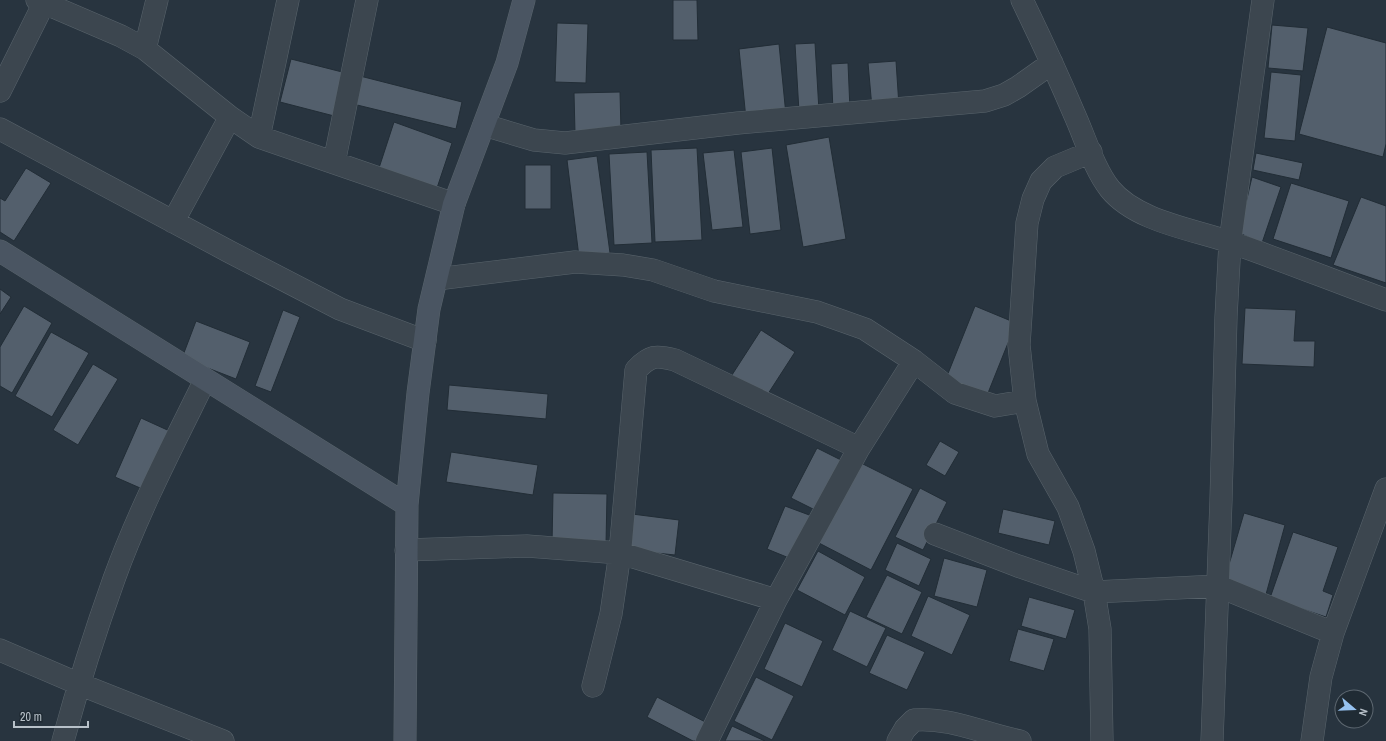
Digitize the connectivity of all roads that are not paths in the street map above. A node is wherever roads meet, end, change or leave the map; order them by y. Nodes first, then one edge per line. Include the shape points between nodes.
1 (156, 0) edge
2 (288, 0) edge
3 (367, 0) edge
4 (524, 0) edge
5 (1022, 0) edge
6 (1263, 0) edge
7 (40, 2) edge
8 (145, 49) junction
9 (1052, 63) junction
10 (0, 91) edge
11 (230, 117) junction
12 (484, 125) junction
13 (0, 129) edge
14 (259, 137) junction
15 (1091, 152) junction
16 (334, 163) junction
17 (454, 204) junction
18 (173, 222) junction
19 (1230, 242) junction
20 (0, 251) edge
21 (436, 279) junction
22 (1386, 300) edge
23 (425, 341) junction
24 (914, 361) junction
25 (204, 380) junction
26 (1024, 401) junction
27 (858, 448) junction
28 (1385, 497) edge
29 (406, 505) junction
30 (935, 534) dead end
31 (406, 550) junction
32 (620, 554) junction
33 (1218, 586) junction
34 (1094, 592) junction
35 (776, 600) junction
36 (1332, 633) junction
37 (0, 650) edge
38 (79, 684) junction
39 (593, 686) dead end
40 (63, 741) edge
41 (223, 741) edge
42 (405, 741) edge
43 (707, 741) edge
44 (898, 741) edge
45 (1020, 741) edge
46 (1102, 741) edge
47 (1212, 741) edge
48 (1312, 741) edge

1 - 8 street
2 - 14 street
3 - 16 street
4 - 12 main road via 508,63
5 - 9 street
6 - 19 street
7 - 8 street
7 - 10 street
8 - 11 street
9 - 12 street via 1018,88 985,101 738,123 565,143 534,140
9 - 15 street
11 - 14 street
11 - 18 street
12 - 17 main road
13 - 18 street
14 - 16 street
15 - 19 street via 1109,189 1123,204 1159,220
15 - 26 street via 1055,168 1042,181 1033,199 1027,223 1020,345
16 - 17 street
17 - 21 main road
18 - 23 street via 340,309
19 - 22 street
19 - 33 street
20 - 25 main road
21 - 23 main road
21 - 24 street via 575,262 624,265 653,270 714,291 817,312 865,329
23 - 29 main road
24 - 26 street via 955,393 995,406
24 - 27 street
25 - 29 main road
25 - 38 street via 158,475 114,578
26 - 34 street via 1038,454 1068,507 1084,551
27 - 32 street via 675,360 653,357 636,370
27 - 35 street
28 - 36 street
29 - 31 main road
30 - 34 street
31 - 32 street via 527,546
31 - 42 main road
32 - 35 street
32 - 39 street via 611,614
33 - 34 street
33 - 36 street
33 - 47 street
34 - 46 street via 1100,629
35 - 43 street
36 - 48 street via 1321,676
37 - 38 street
38 - 40 street
38 - 41 street
44 - 45 street via 914,720 927,719 945,721

